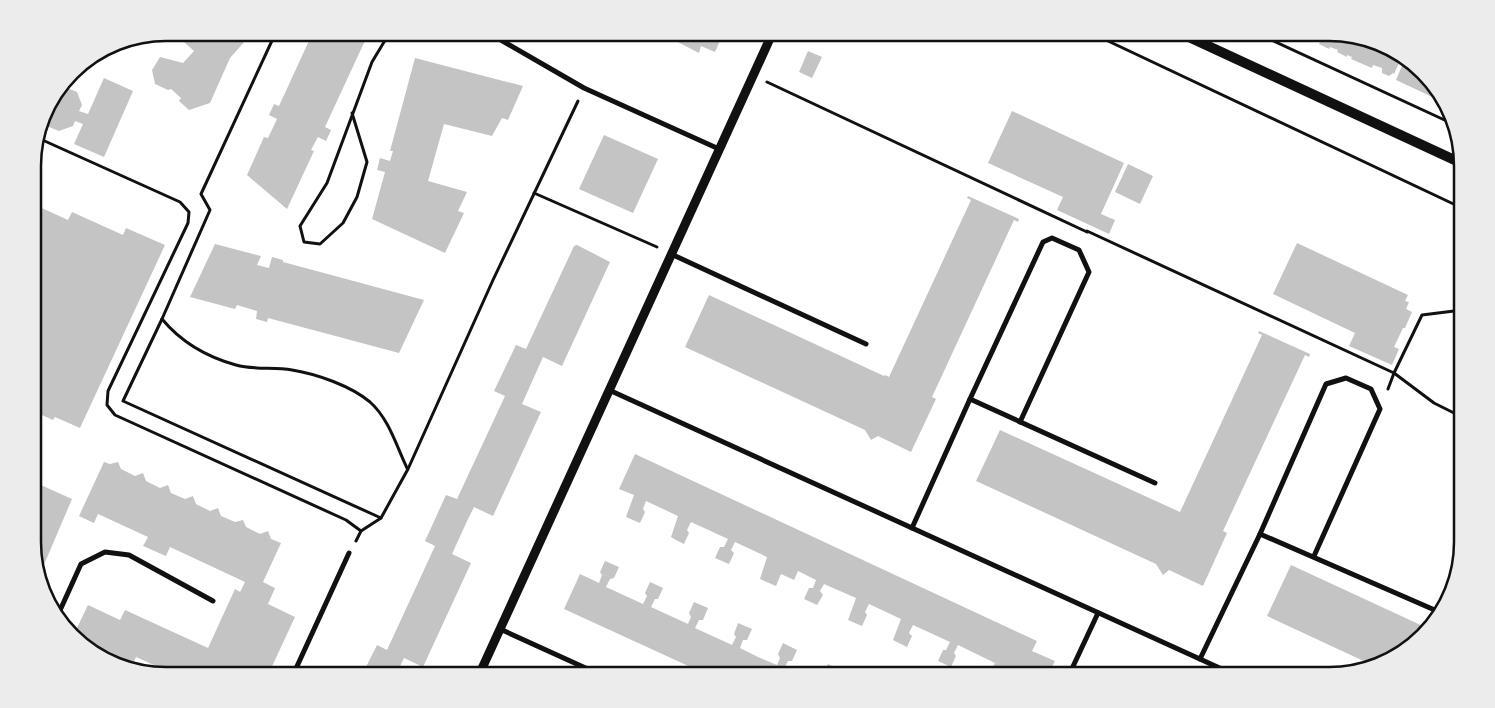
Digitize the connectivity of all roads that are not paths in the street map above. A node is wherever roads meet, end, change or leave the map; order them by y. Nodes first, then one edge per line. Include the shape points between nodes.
1 (769, 41) edge
2 (1198, 41) edge
3 (504, 42) edge
4 (719, 149) junction
5 (1454, 160) edge
6 (671, 254) junction
7 (866, 344) dead end
8 (609, 390) junction
9 (970, 399) junction
10 (1020, 422) junction
11 (1155, 482) dead end
12 (912, 528) junction
13 (1260, 534) junction
14 (349, 553) dead end
15 (1314, 556) junction
16 (214, 600) dead end
17 (61, 608) edge
18 (1434, 609) edge
19 (1098, 613) junction
20 (500, 629) junction
21 (1200, 659) junction
22 (1073, 666) edge
23 (1214, 666) edge
24 (297, 667) edge
25 (483, 667) edge
26 (583, 667) edge

1 - 4 street
2 - 5 main road
3 - 4 street via 584,88
4 - 6 street
6 - 7 street
6 - 8 street
8 - 12 street
8 - 20 street
9 - 10 street
9 - 10 street via 1043,242 1052,238 1079,250 1088,272
9 - 12 street
10 - 11 street
12 - 19 street
13 - 15 street
13 - 15 street via 1326,384 1346,378 1371,390 1380,409
13 - 21 street
14 - 24 street
15 - 18 street
16 - 17 street via 129,555 105,552 81,564
19 - 21 street
19 - 22 street
20 - 25 street
20 - 26 street
21 - 23 street

